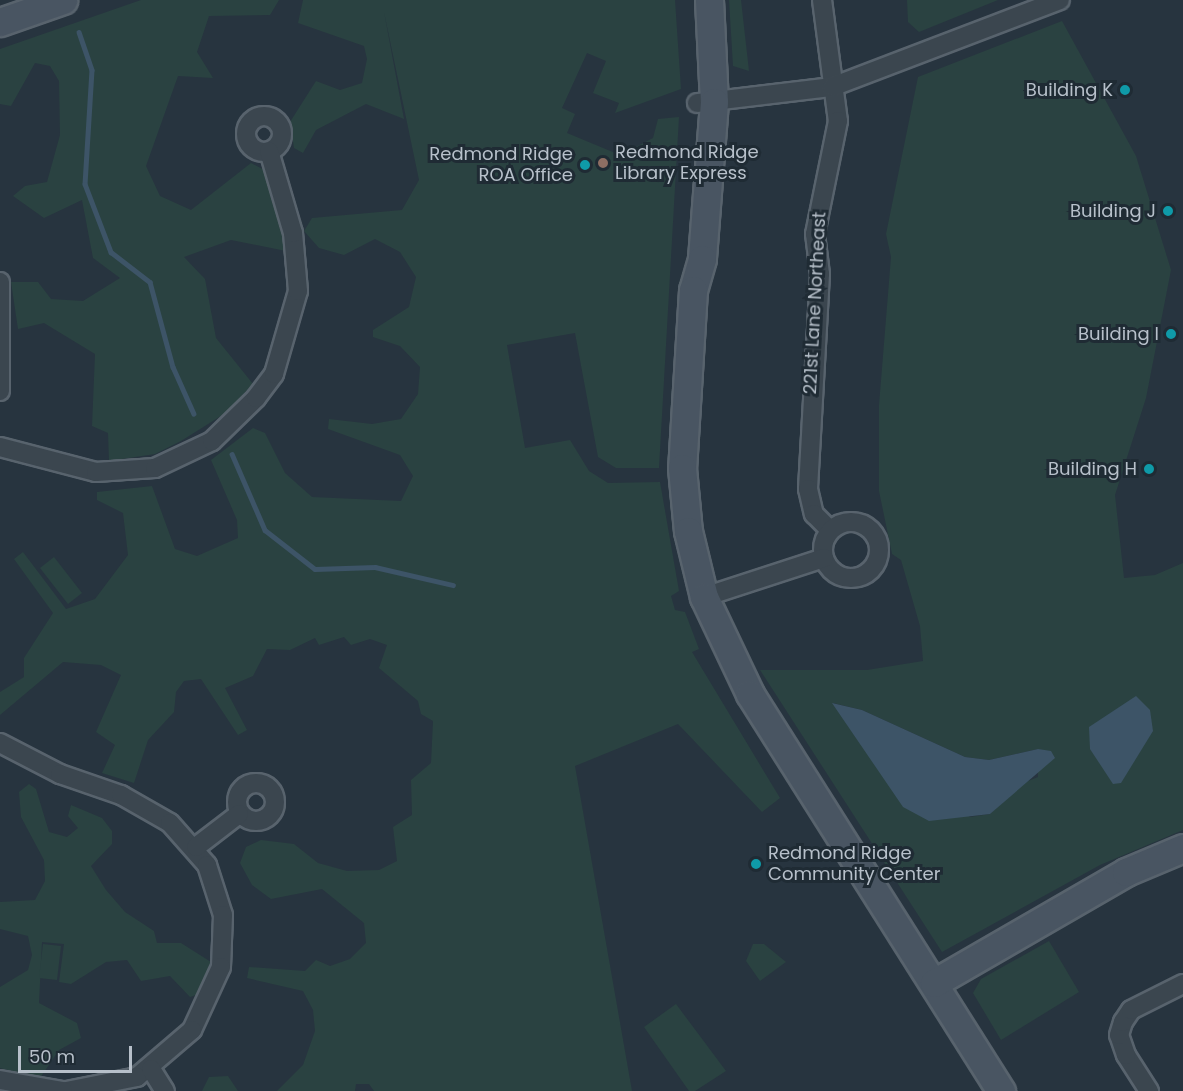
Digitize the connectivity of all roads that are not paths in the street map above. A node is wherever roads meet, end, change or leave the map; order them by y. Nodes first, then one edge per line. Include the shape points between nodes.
1 (63, 0) edge
2 (692, 0) edge
3 (709, 0) edge
4 (822, 0) edge
5 (1060, 0) edge
6 (0, 22) edge
7 (832, 87) junction
8 (706, 103) junction
9 (270, 151) dead end
10 (0, 282) edge
11 (0, 391) edge
12 (0, 447) edge
13 (831, 530) junction
14 (824, 558) junction
15 (704, 597) junction
16 (0, 743) edge
17 (239, 814) dead end
18 (196, 847) junction
19 (1183, 848) edge
20 (934, 983) junction
21 (1183, 984) edge
22 (150, 1069) junction
23 (0, 1080) edge
24 (65, 1091) edge
25 (165, 1091) edge
26 (1001, 1091) edge
27 (1149, 1091) edge

1 - 6 street
2 - 8 street
3 - 8 street
4 - 7 street, 221st Lane Northeast
5 - 7 street
7 - 8 street
7 - 13 street, 221st Lane Northeast via 838,122 815,234 820,274 808,483 811,506
8 - 15 street via 702,259 693,290 682,468 688,531
9 - 12 street via 293,233 298,291 274,374 256,398 212,441 155,468 96,472
10 - 11 street
13 - 14 street
13 - 14 street via 848,521 867,526 878,541 878,559 868,573 850,578 833,572
14 - 15 street
15 - 20 street via 750,694
16 - 18 street via 146,807
17 - 18 street
18 - 22 street via 223,915 221,967 202,1016
19 - 20 street via 1126,872
20 - 26 street
21 - 27 street via 1131,1010 1119,1035
22 - 24 street via 106,1086
22 - 25 street
23 - 24 street

